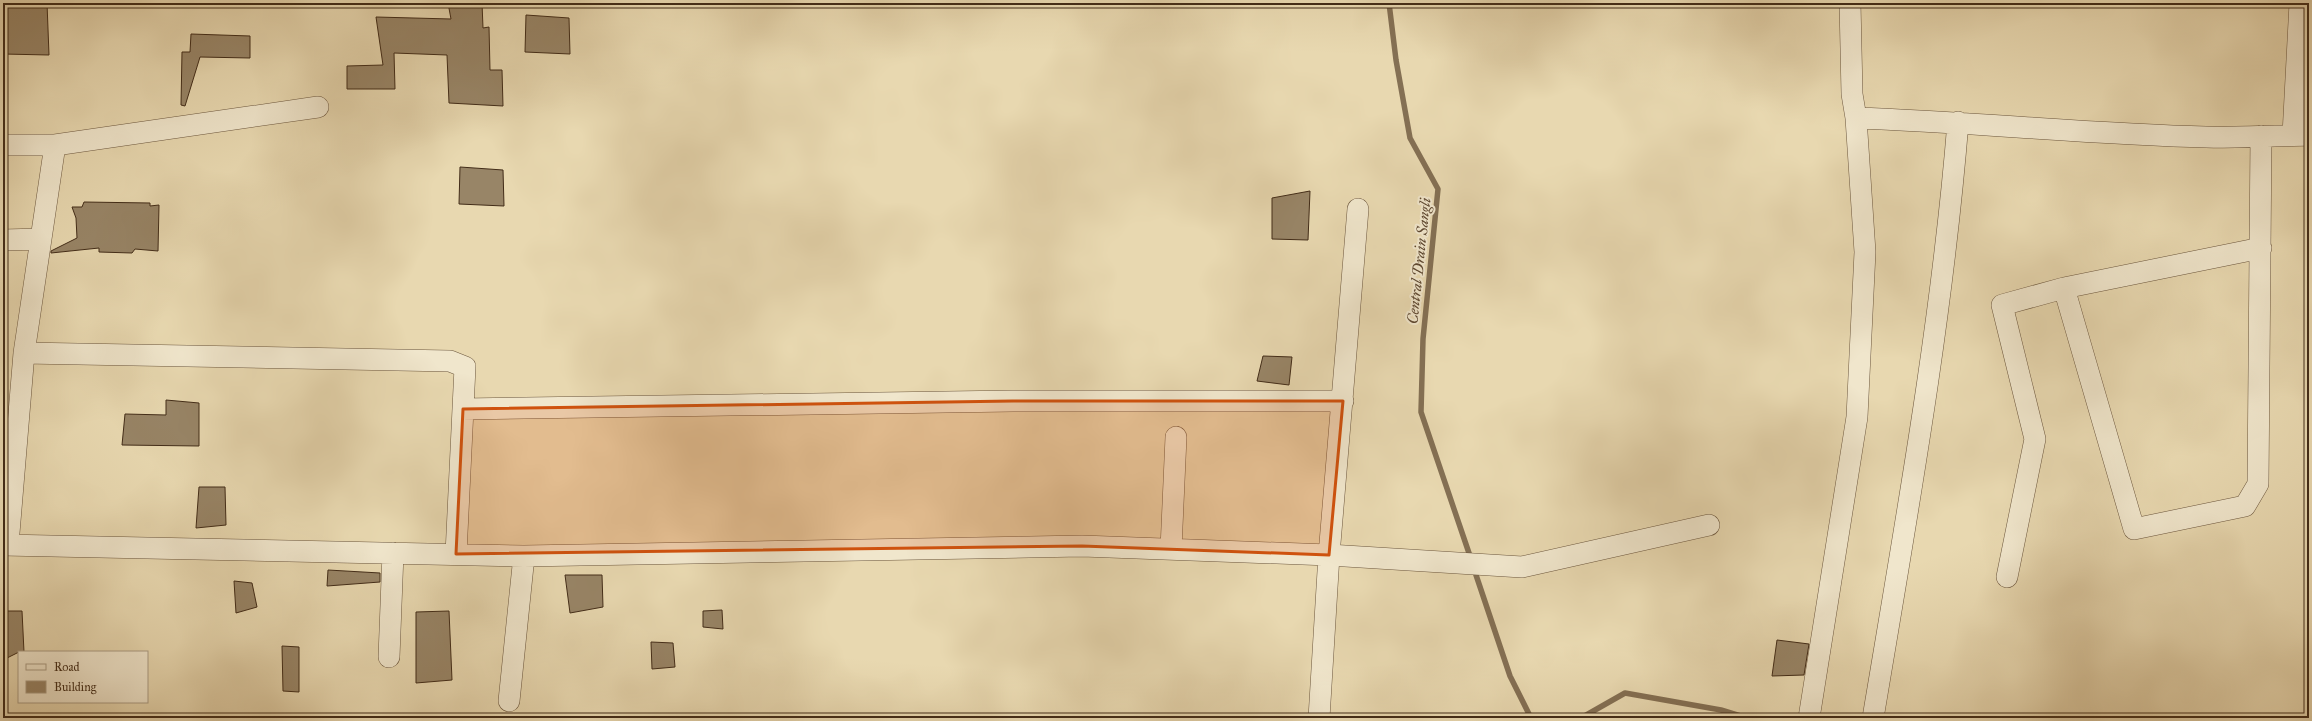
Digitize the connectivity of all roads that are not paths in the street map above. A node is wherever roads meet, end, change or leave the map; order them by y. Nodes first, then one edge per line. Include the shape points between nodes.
1 (1850, 3) edge
2 (2300, 3) edge
3 (318, 107) dead end
4 (1856, 118) junction
5 (1958, 122) junction
6 (2301, 135) edge
7 (2262, 136) junction
8 (3, 145) edge
9 (55, 145) junction
10 (1358, 209) dead end
11 (3, 240) edge
12 (41, 240) junction
13 (2261, 248) junction
14 (2064, 288) junction
15 (24, 353) junction
16 (1343, 401) junction
17 (463, 409) junction
18 (1176, 437) dead end
19 (1709, 525) dead end
20 (5, 545) edge
21 (1171, 549) junction
22 (393, 553) junction
23 (456, 554) junction
24 (1329, 555) junction
25 (524, 556) junction
26 (2007, 577) dead end
27 (389, 656) dead end
28 (509, 701) dead end
29 (1319, 718) edge
30 (1809, 718) edge
31 (1873, 718) edge

1 - 4 street via 1852,94
2 - 6 street
3 - 9 street
4 - 5 street
4 - 30 street via 1866,252 1857,417
5 - 7 street via 2086,132 2208,137
5 - 31 street via 1951,210 1926,398
6 - 7 street
7 - 13 street
8 - 9 street
9 - 12 street
10 - 16 street
11 - 12 street
12 - 15 street
13 - 14 street
13 - 14 street via 2258,484 2245,506 2134,530
14 - 26 street via 2002,305 2035,439
15 - 17 street via 450,361 464,367
15 - 20 street
16 - 17 street via 1013,401
16 - 24 street
17 - 23 street
18 - 21 street
19 - 24 street via 1522,567
20 - 22 street
21 - 24 street
21 - 25 street via 1082,546
22 - 23 street
22 - 27 street
23 - 25 street
24 - 29 street
25 - 28 street

